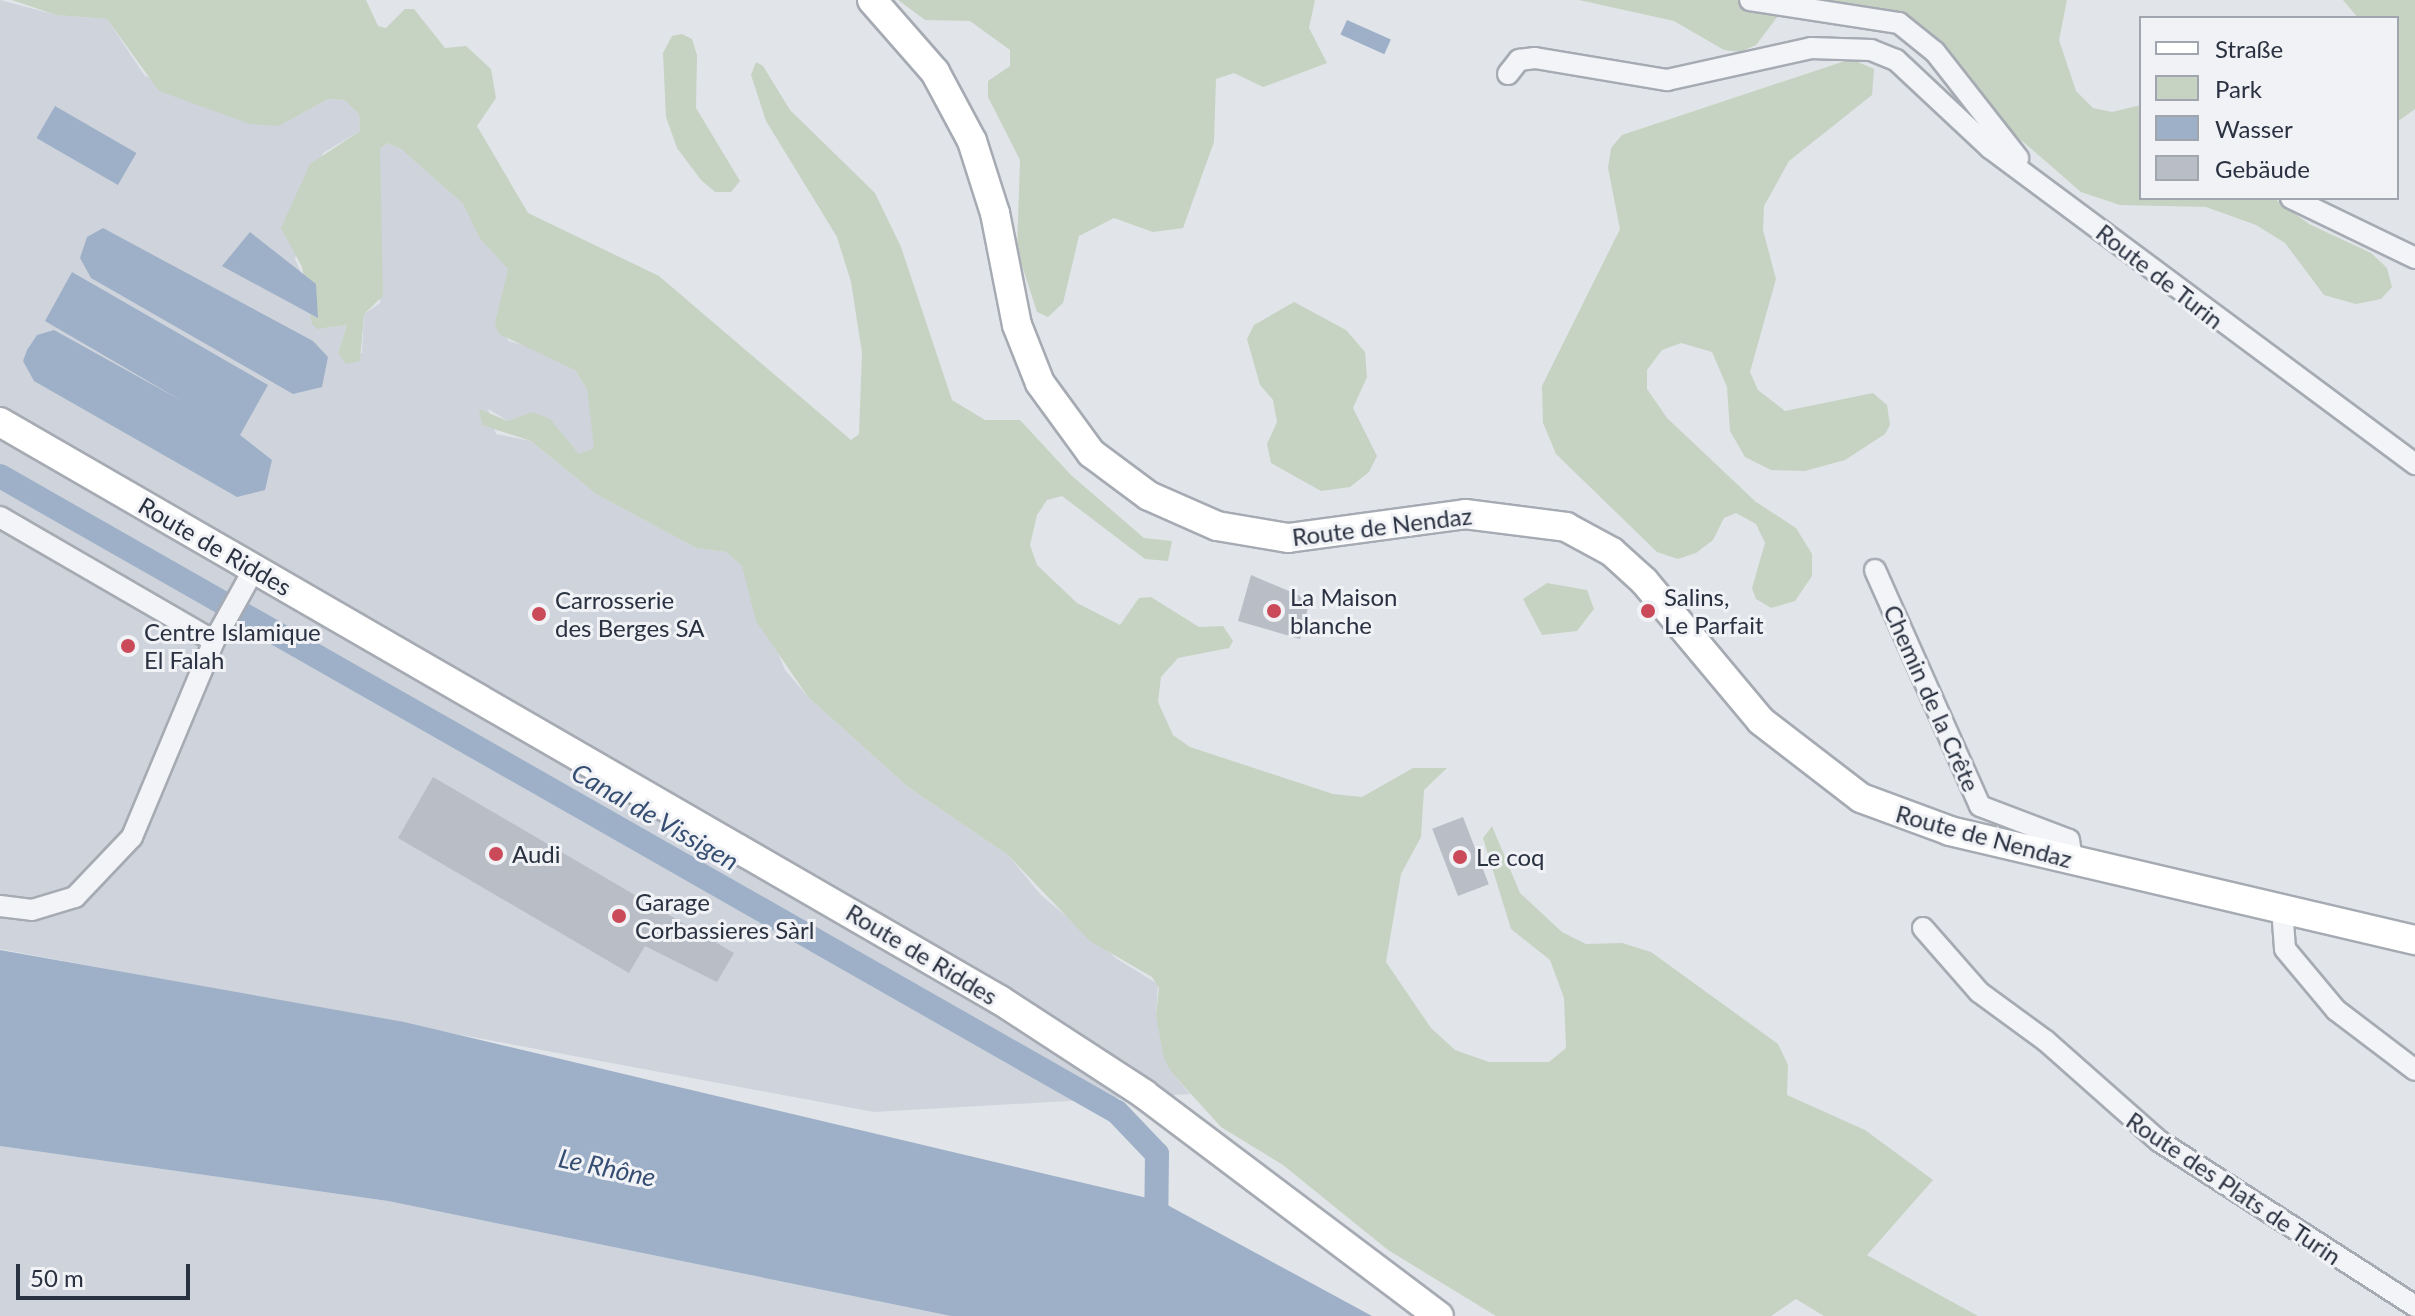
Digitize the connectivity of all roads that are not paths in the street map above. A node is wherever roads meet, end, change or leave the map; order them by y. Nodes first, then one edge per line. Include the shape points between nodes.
1 (872, 0) edge
2 (1750, 0) edge
3 (1508, 74) dead end
4 (2017, 166) junction
5 (2295, 200) edge
6 (2415, 258) edge
7 (0, 422) edge
8 (2415, 464) edge
9 (0, 517) edge
10 (254, 569) junction
11 (1875, 570) dead end
12 (214, 641) junction
13 (2072, 860) junction
14 (0, 906) edge
15 (2282, 908) junction
16 (1923, 928) dead end
17 (2415, 940) edge
18 (2415, 1070) edge
19 (2415, 1306) edge
20 (1439, 1316) edge

1 - 13 main road, Route de Nendaz via 935,72 972,141 995,213 1017,325 1040,383 1091,453 1120,477 1186,515 1274,537 1312,538 1465,514 1566,527 1612,552 1644,581 1761,721 1839,786 1918,823
2 - 4 street via 1899,23 1941,59 2017,155
3 - 4 street, Route de Turin via 1519,60 1535,58 1667,80 1787,51 1871,50 1916,75 1967,129
4 - 8 street, Route de Turin
5 - 6 street
7 - 10 main road, Route de Riddes
9 - 12 street
10 - 12 street
10 - 20 main road, Route de Riddes via 867,921 1069,1044
11 - 13 street, Chemin de la Crête via 1980,806 2069,840
12 - 14 street via 132,837 108,869 75,897 32,910
13 - 15 main road, Route de Nendaz
15 - 17 main road, Route de Nendaz
15 - 18 street via 2285,949 2336,1010
16 - 19 street, Route des Plats de Turin via 1979,992 2046,1041 2159,1141

